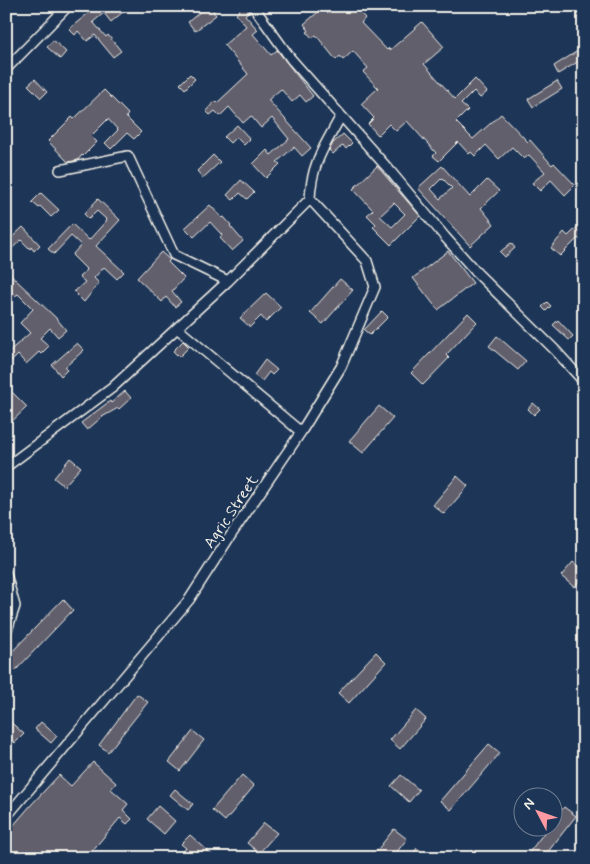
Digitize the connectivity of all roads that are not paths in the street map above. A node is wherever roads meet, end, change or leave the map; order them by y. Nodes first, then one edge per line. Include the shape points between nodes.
1 (68, 6) edge
2 (253, 6) edge
3 (6, 69) edge
4 (342, 116) junction
5 (60, 170) dead end
6 (310, 199) junction
7 (228, 282) junction
8 (176, 328) junction
9 (584, 382) edge
10 (302, 432) junction
11 (6, 467) edge
12 (6, 574) edge
13 (6, 633) edge
14 (6, 818) edge

1 - 3 street
2 - 4 street via 290,60
4 - 6 street via 317,160 310,180
4 - 9 street via 478,273
5 - 7 street via 128,156 174,255
6 - 7 street
6 - 10 street, Agric Street via 367,260 375,287 340,367
7 - 8 street
8 - 10 street
8 - 11 street via 112,388
10 - 14 street, Agric Street via 189,600
12 - 13 street via 15,606

